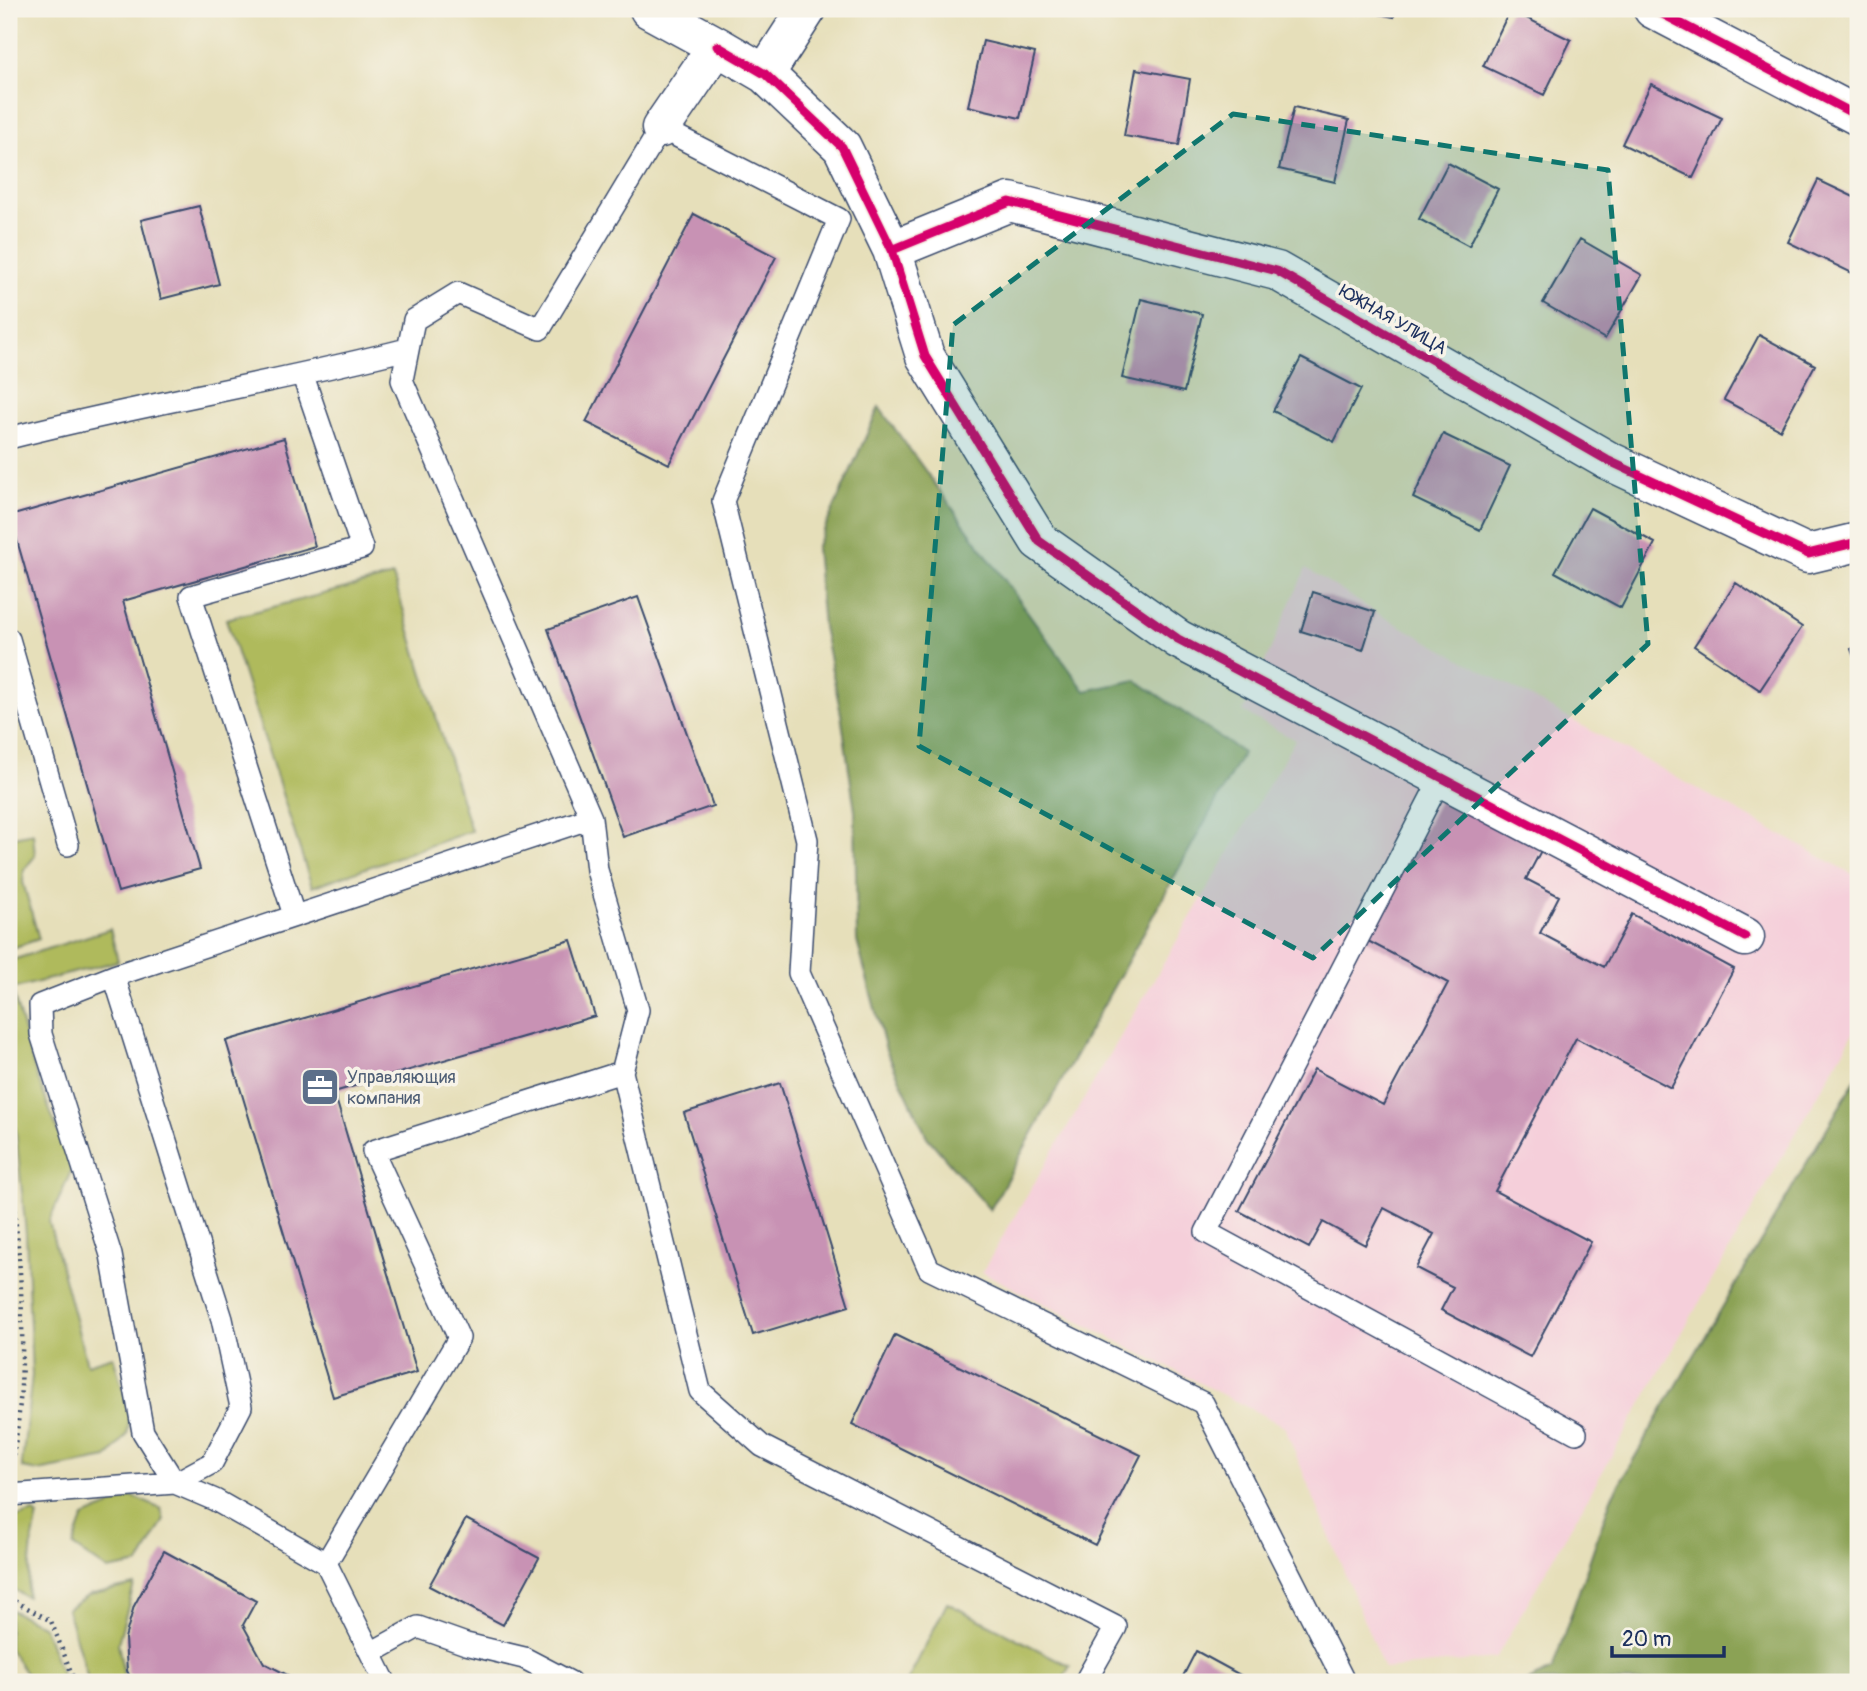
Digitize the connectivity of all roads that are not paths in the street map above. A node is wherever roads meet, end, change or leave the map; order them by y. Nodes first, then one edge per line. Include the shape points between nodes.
1 (649, 9) edge
2 (807, 9) edge
3 (1653, 9) edge
4 (717, 46) junction
5 (765, 74) junction
6 (1858, 116) edge
7 (661, 128) junction
8 (891, 250) junction
9 (407, 349) junction
10 (303, 376) junction
11 (9, 438) edge
12 (1858, 542) edge
13 (9, 639) edge
14 (1441, 778) junction
15 (591, 818) junction
16 (68, 845) dead end
17 (294, 915) junction
18 (1745, 937) dead end
19 (114, 976) junction
20 (622, 1072) junction
21 (1576, 1433) dead end
22 (175, 1483) junction
23 (9, 1495) edge
24 (326, 1563) junction
25 (371, 1653) junction
26 (385, 1682) edge
27 (570, 1682) edge
28 (1085, 1682) edge
29 (1339, 1682) edge

1 - 4 street
2 - 5 street
3 - 6 street
4 - 5 street
4 - 7 street
5 - 8 street via 842,147
7 - 9 lane via 540,329 458,293 414,320
7 - 29 lane via 839,219 723,501 807,840 799,973 929,1269 1203,1403 1342,1677
8 - 12 street, ЮЖНАЯ УЛИЦА via 1010,202 1277,271 1607,460 1758,531 1808,554
8 - 14 street via 925,356 1040,541 1178,639
9 - 10 lane
9 - 15 lane via 402,380
10 - 11 lane via 187,396
10 - 17 lane via 362,548 191,596
13 - 16 lane
14 - 18 street
14 - 21 lane via 1206,1232
15 - 17 lane
15 - 20 lane via 597,870 638,1010
17 - 19 lane
19 - 22 lane via 222,1319 242,1407 212,1463
19 - 22 lane via 40,1005 41,1034 111,1255 143,1432
20 - 24 lane via 373,1152 459,1338
20 - 28 lane via 700,1391 762,1446 1116,1627
22 - 23 lane
22 - 24 lane via 215,1500
24 - 25 lane
25 - 26 lane
25 - 27 lane via 418,1627 524,1658

